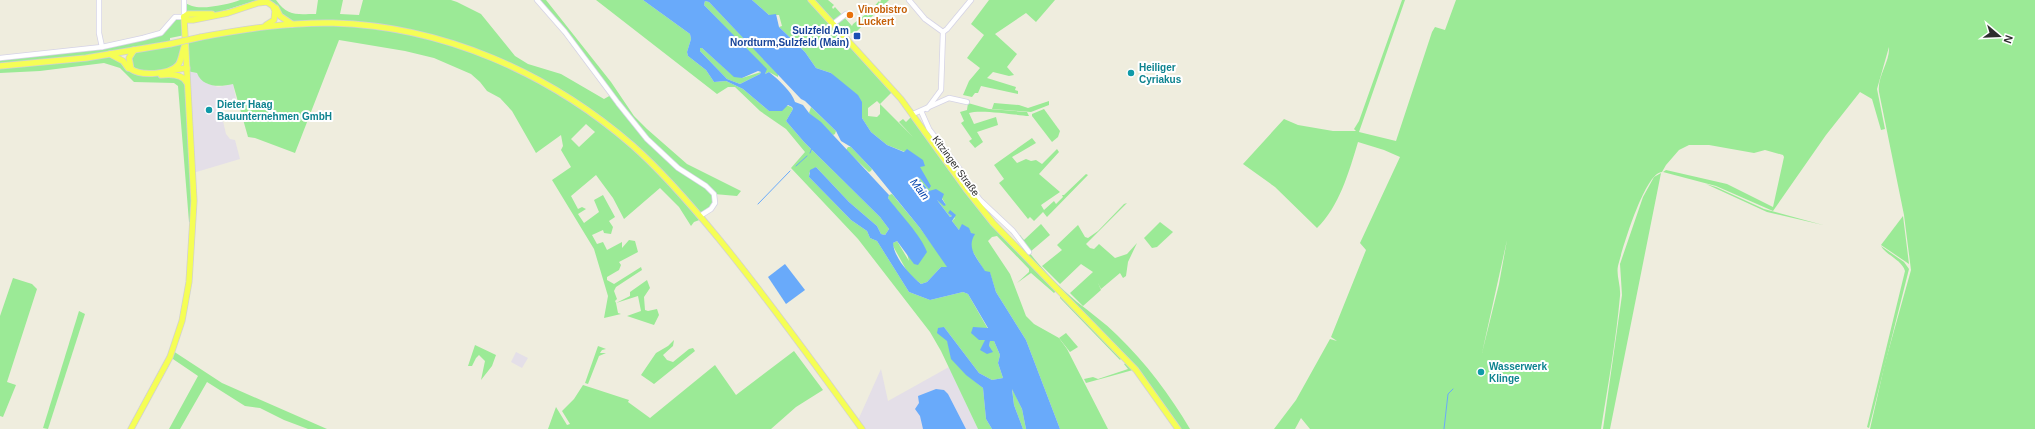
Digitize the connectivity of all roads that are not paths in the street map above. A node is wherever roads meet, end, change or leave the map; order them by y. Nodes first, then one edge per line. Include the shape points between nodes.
1 (99, 0) edge
2 (184, 0) edge
3 (258, 0) edge
4 (267, 0) edge
5 (537, 0) edge
6 (811, 0) edge
7 (909, 0) edge
8 (971, 0) edge
9 (846, 14) dead end
10 (184, 17) junction
11 (193, 20) junction
12 (292, 24) junction
13 (833, 24) junction
14 (263, 27) junction
15 (943, 32) junction
16 (185, 43) junction
17 (102, 47) junction
18 (134, 50) junction
19 (110, 54) junction
20 (0, 58) edge
21 (0, 66) edge
22 (187, 68) junction
23 (171, 70) junction
24 (188, 88) junction
25 (967, 102) dead end
26 (927, 109) junction
27 (921, 111) junction
28 (913, 114) junction
29 (700, 216) junction
30 (1030, 252) dead end
31 (131, 429) edge
32 (862, 429) edge
33 (1178, 429) edge

1 - 17 street via 99,33
2 - 10 street
3 - 10 main road via 213,14 188,14
4 - 12 main road via 275,5 280,16
5 - 29 street via 565,32 647,139 678,168 714,194 715,203
6 - 13 main road
7 - 15 street via 925,19
8 - 15 street
9 - 13 street
10 - 11 main road
10 - 16 main road
10 - 17 street via 173,18 161,33
11 - 14 main road via 263,2 273,6 275,14 274,20
11 - 16 main road via 188,28
12 - 14 main road
12 - 29 main road via 354,24 411,32 481,53 511,66 562,94 620,136 656,168
13 - 28 main road
14 - 18 main road, bridge
15 - 26 street via 942,88
16 - 22 main road
16 - 23 main road via 179,64
17 - 20 street
18 - 19 main road
18 - 23 main road via 128,62 134,71 144,74
19 - 21 main road
19 - 24 main road via 123,60 134,74 178,76 187,82
22 - 23 main road
22 - 24 main road
24 - 31 main road via 194,223 188,294 170,357
25 - 26 street via 949,98
26 - 27 street
27 - 28 street
27 - 30 street, Kitzinger Straße via 929,129 977,195
28 - 33 main road via 993,224 1127,360 1146,382
29 - 32 main road via 765,297

